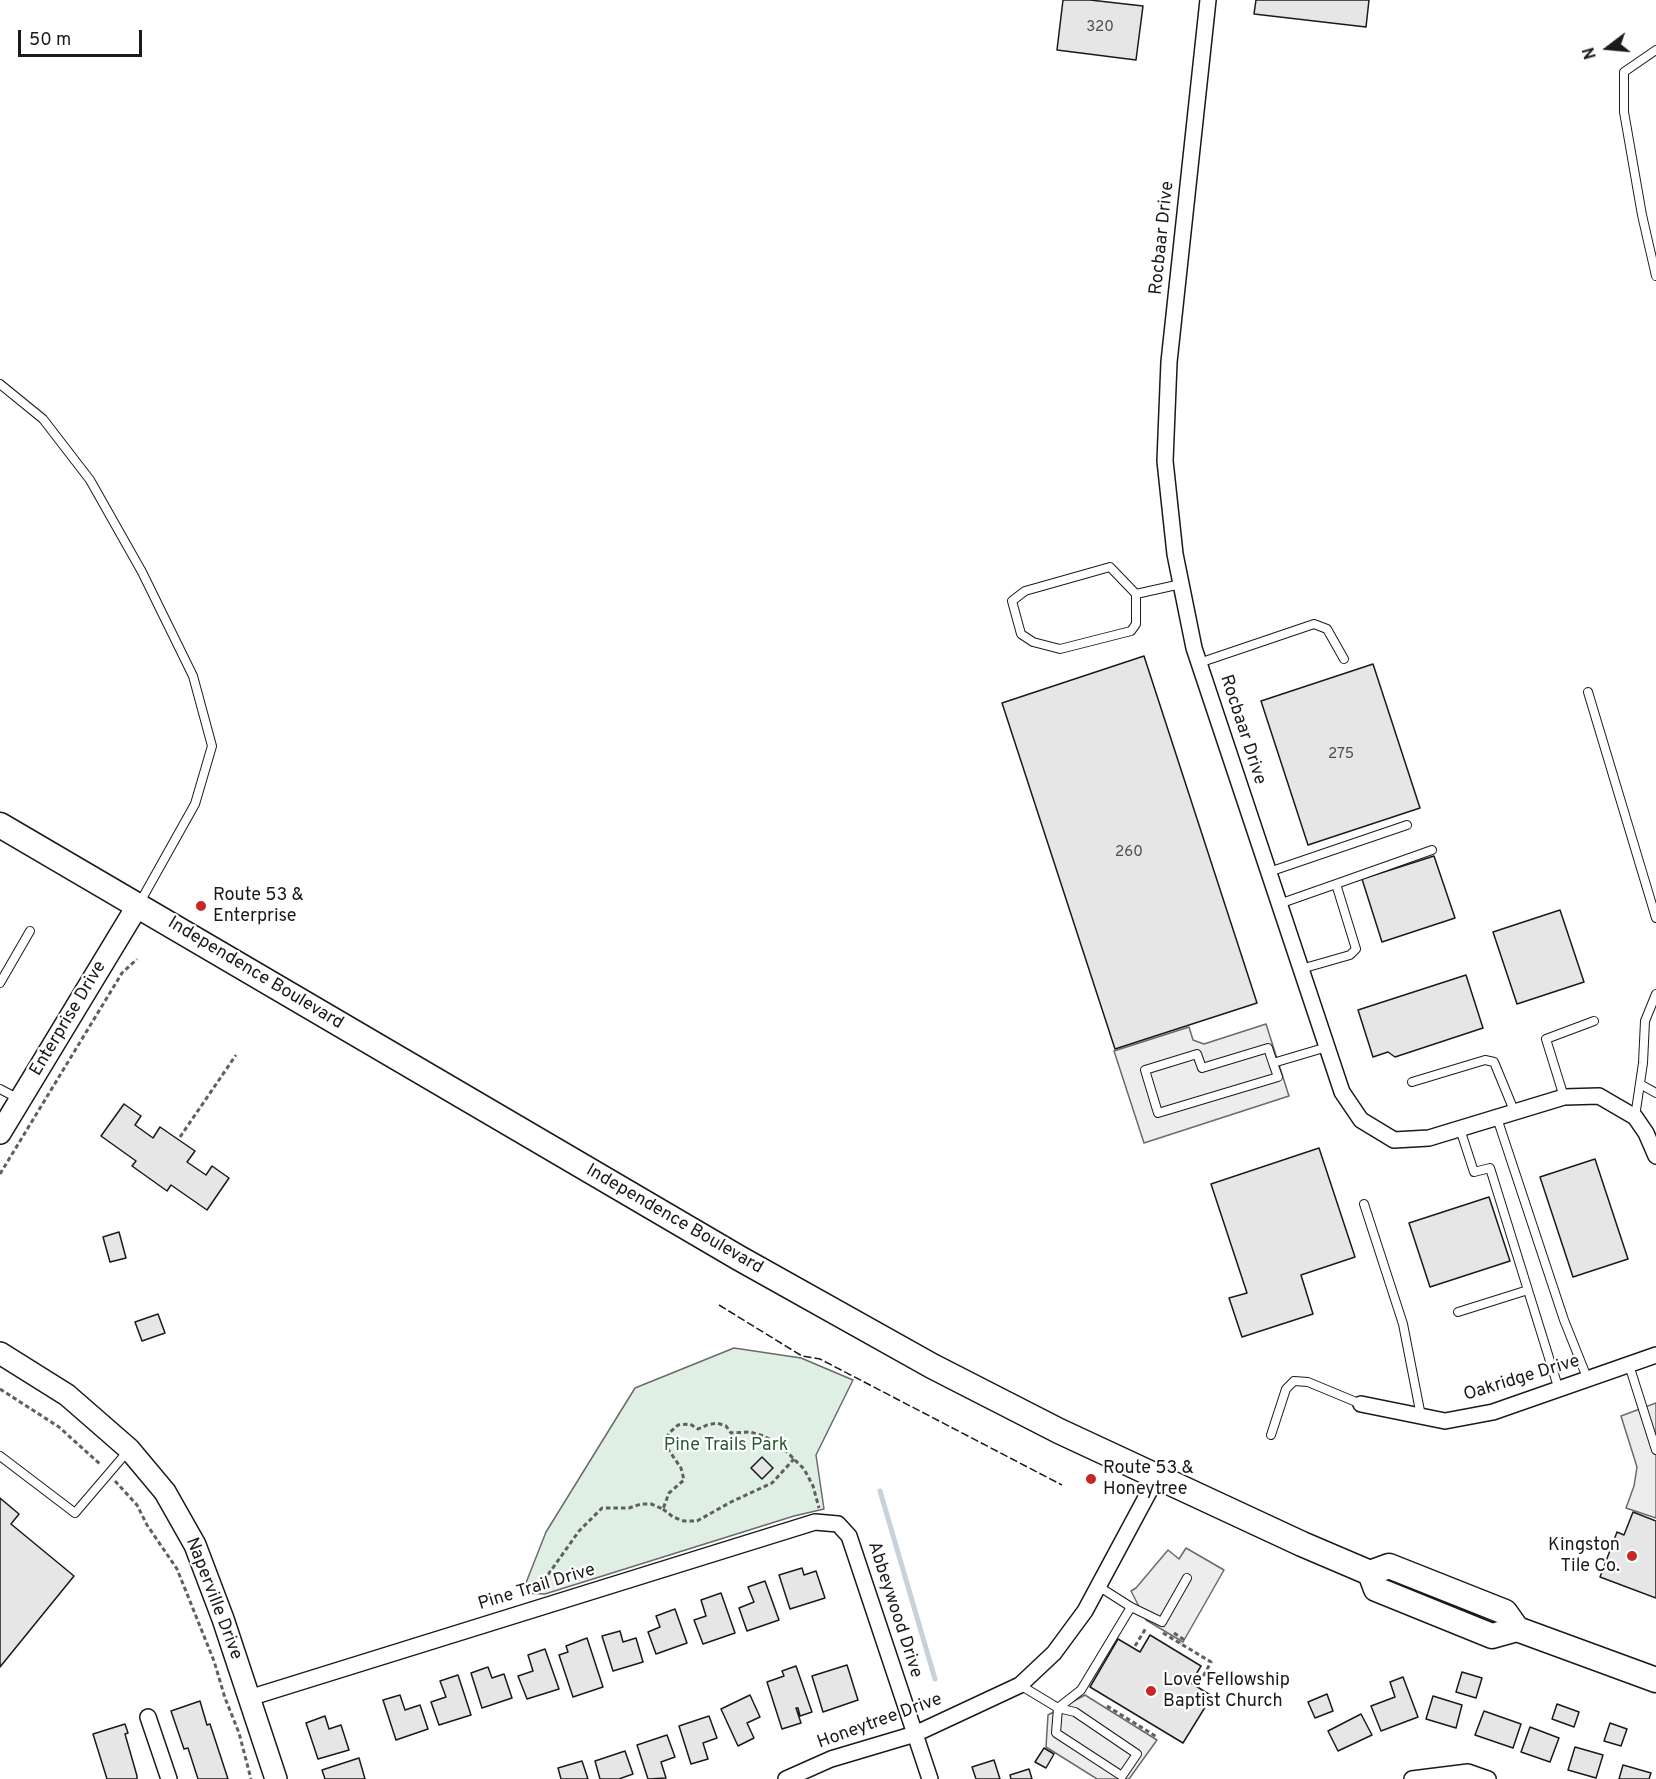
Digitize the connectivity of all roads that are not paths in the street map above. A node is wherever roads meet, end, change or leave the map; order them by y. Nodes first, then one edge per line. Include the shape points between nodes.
1 (1208, 0) edge
2 (1656, 50) edge
3 (1656, 276) edge
4 (0, 384) edge
5 (1181, 584) junction
6 (1136, 594) junction
7 (1344, 659) dead end
8 (1199, 663) junction
9 (1588, 692) dead end
10 (0, 825) edge
11 (1407, 825) dead end
12 (1432, 850) dead end
13 (1269, 872) junction
14 (1336, 884) junction
15 (1279, 904) junction
16 (138, 905) junction
17 (1656, 918) edge
18 (30, 931) dead end
19 (1301, 969) junction
20 (0, 983) edge
21 (1656, 994) edge
22 (1653, 1007) edge
23 (1594, 1021) dead end
24 (1327, 1047) junction
25 (1274, 1063) junction
26 (1412, 1082) dead end
27 (1640, 1083) junction
28 (0, 1089) edge
29 (1656, 1093) edge
30 (1564, 1097) junction
31 (20, 1100) junction
32 (1515, 1113) junction
33 (1635, 1117) junction
34 (1497, 1118) junction
35 (1460, 1129) junction
36 (0, 1133) edge
37 (1656, 1156) edge
38 (1365, 1204) dead end
39 (1528, 1290) junction
40 (1458, 1312) dead end
41 (0, 1353) edge
42 (1656, 1355) edge
43 (1629, 1365) junction
44 (1588, 1380) junction
45 (1559, 1390) junction
46 (1361, 1404) joint
47 (1421, 1416) junction
48 (1271, 1435) dead end
49 (129, 1449) junction
50 (1656, 1450) edge
51 (0, 1456) edge
52 (1158, 1477) junction
53 (838, 1524) joint
54 (1187, 1578) dead end
55 (1098, 1586) junction
56 (1131, 1607) junction
57 (1656, 1680) edge
58 (1020, 1685) junction
59 (249, 1698) junction
60 (1058, 1708) junction
61 (148, 1717) dead end
62 (915, 1734) junction
63 (169, 1779) edge
64 (276, 1779) edge
65 (786, 1779) edge
66 (930, 1779) edge
67 (1412, 1779) edge
68 (1488, 1779) edge

1 - 5 street, Rocbaar Drive via 1168,395 1165,461
2 - 3 lane via 1624,72 1624,112
4 - 16 lane via 43,419 90,480 142,572 192,676 212,746 195,804
5 - 6 lane
5 - 8 street, Rocbaar Drive
6 - 6 lane via 1110,567 1025,591 1012,601 1021,634 1060,650 1131,631 1136,624
7 - 8 lane via 1327,629 1314,624
8 - 13 street, Rocbaar Drive
9 - 17 lane
10 - 16 main road, Independence Boulevard
11 - 13 lane
12 - 14 lane
13 - 15 street, Rocbaar Drive
14 - 15 lane
14 - 19 lane via 1356,949 1350,955
15 - 19 street, Rocbaar Drive
16 - 31 street, Enterprise Drive
16 - 52 main road, Independence Boulevard via 843,1317 982,1392
18 - 20 lane
19 - 24 street, Rocbaar Drive
21 - 22 lane
22 - 27 lane via 1645,1021
23 - 30 lane via 1546,1039
24 - 25 lane
24 - 35 street, Rocbaar Drive via 1342,1092 1361,1120 1394,1140 1429,1138
25 - 25 lane via 1278,1077 1158,1113 1145,1070 1197,1054 1202,1068 1268,1048
26 - 32 lane via 1485,1060 1494,1062
27 - 29 lane
27 - 33 lane
28 - 31 lane
30 - 32 street, Rocbaar Drive
30 - 33 street, Rocbaar Drive via 1599,1096
31 - 36 street, Enterprise Drive
32 - 34 street, Rocbaar Drive
33 - 37 street, Rocbaar Drive
34 - 35 street, Rocbaar Drive
34 - 44 lane
35 - 39 lane via 1474,1172 1490,1168
38 - 47 lane via 1403,1324
39 - 40 lane
39 - 45 lane
41 - 49 street, Naperville Drive via 68,1395
42 - 43 street, Oakridge Drive
43 - 44 street, Oakridge Drive
43 - 50 lane
44 - 45 street, Oakridge Drive
45 - 47 street, Oakridge Drive via 1494,1412 1446,1421
46 - 47 street, Oakridge Drive
46 - 48 lane via 1308,1382 1294,1381 1286,1389
49 - 51 lane via 75,1513
49 - 59 street, Naperville Drive via 165,1492 195,1545
52 - 55 street, Honeytree Drive
52 - 57 main road, Independence Boulevard via 1370,1574 1389,1566 1505,1612 1517,1629
53 - 59 street, Pine Trail Drive via 815,1522
53 - 62 street, Abbeywood Drive via 849,1536
54 - 56 lane via 1161,1622
55 - 56 lane
55 - 58 street, Honeytree Drive via 1054,1653
56 - 60 lane via 1081,1690
58 - 60 lane
58 - 62 street, Honeytree Drive
59 - 64 street, Naperville Drive
60 - 60 lane via 1056,1733 1122,1776 1137,1754 1074,1712
61 - 63 street
62 - 65 street, Honeytree Drive via 831,1759
62 - 66 street, Abbeywood Drive
67 - 68 street via 1468,1772

